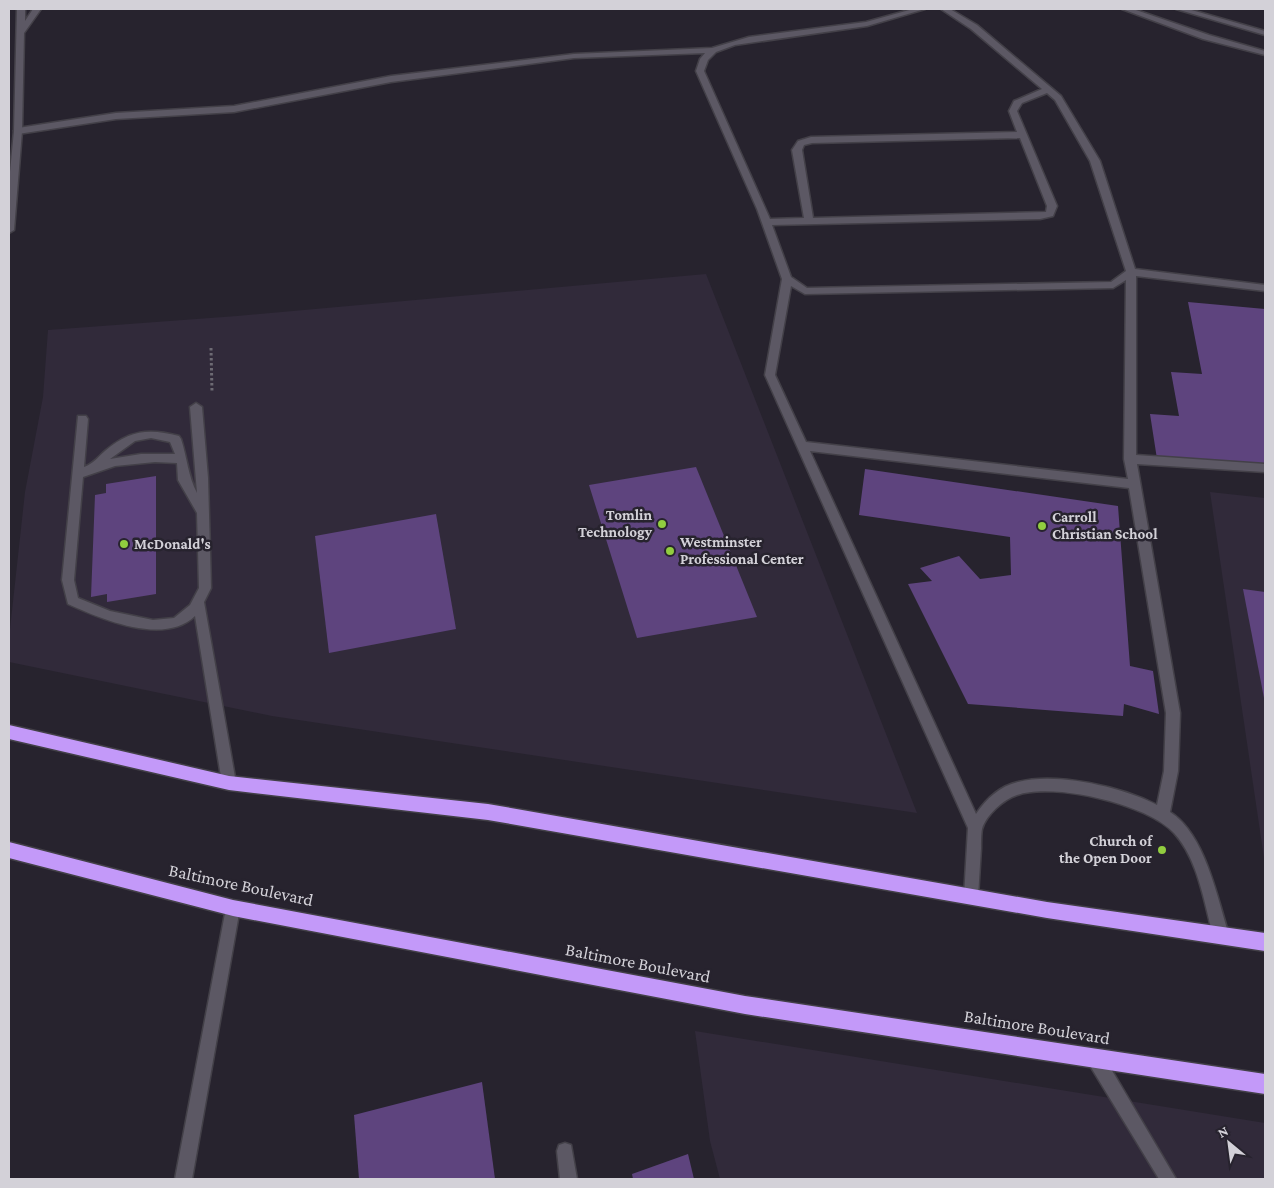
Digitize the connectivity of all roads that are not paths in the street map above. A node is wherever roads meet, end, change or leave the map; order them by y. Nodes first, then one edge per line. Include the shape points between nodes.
1 (21, 9) edge
2 (37, 9) edge
3 (921, 9) edge
4 (945, 9) edge
5 (1126, 9) edge
6 (1180, 9) edge
7 (21, 32) junction
8 (1265, 33) edge
9 (713, 50) junction
10 (1265, 53) edge
11 (1048, 90) junction
12 (18, 131) junction
13 (1023, 135) junction
14 (12, 168) edge
15 (808, 221) junction
16 (766, 222) junction
17 (9, 230) edge
18 (1131, 272) junction
19 (787, 279) junction
20 (1265, 288) edge
21 (196, 407) dead end
22 (82, 419) dead end
23 (802, 446) junction
24 (1130, 458) junction
25 (182, 459) junction
26 (96, 466) junction
27 (1265, 468) edge
28 (77, 476) junction
29 (1134, 484) junction
30 (202, 512) junction
31 (199, 604) junction
32 (9, 732) edge
33 (229, 783) junction
34 (1163, 813) junction
35 (975, 828) junction
36 (9, 850) edge
37 (971, 897) junction
38 (233, 908) junction
39 (1221, 935) junction
40 (1265, 942) edge
41 (1095, 1058) junction
42 (1265, 1084) edge
43 (565, 1151) dead end
44 (183, 1179) edge
45 (569, 1179) edge
46 (1168, 1179) edge

1 - 7 street
2 - 7 street
3 - 9 street via 867,24 749,39
4 - 11 street via 974,28
5 - 10 street
6 - 8 street
7 - 12 street
9 - 12 street via 574,56 391,79 234,109 116,116
9 - 16 street via 704,59 700,71
11 - 13 street via 1018,101 1013,111
11 - 18 street via 1058,98 1095,161
12 - 14 street
13 - 15 street via 811,140 800,143 797,150
13 - 15 street via 1052,206 1050,214
14 - 17 street
15 - 16 street
16 - 19 street
18 - 19 street via 1113,285 825,291 805,291
18 - 20 street
18 - 24 street
19 - 23 street via 770,375
21 - 30 street
22 - 28 street
23 - 29 street
23 - 35 street
24 - 27 street
24 - 29 street
25 - 26 street via 128,459
25 - 26 street via 175,440 162,434 144,435 122,442
25 - 30 street via 184,480
26 - 28 street
28 - 31 street via 68,580 72,601 90,610 150,625 177,622
29 - 34 street via 1173,713 1171,771
30 - 31 street via 205,588
31 - 33 street
32 - 33 highway
33 - 37 highway via 488,812
34 - 35 street via 1132,800 1080,790 1018,788 984,810
34 - 39 street via 1179,828 1198,862
35 - 37 street
36 - 38 highway, Baltimore Boulevard
37 - 39 highway
38 - 41 highway, Baltimore Boulevard via 744,1005
38 - 44 street
39 - 40 highway
41 - 42 highway, Baltimore Boulevard
41 - 46 street
43 - 45 street

